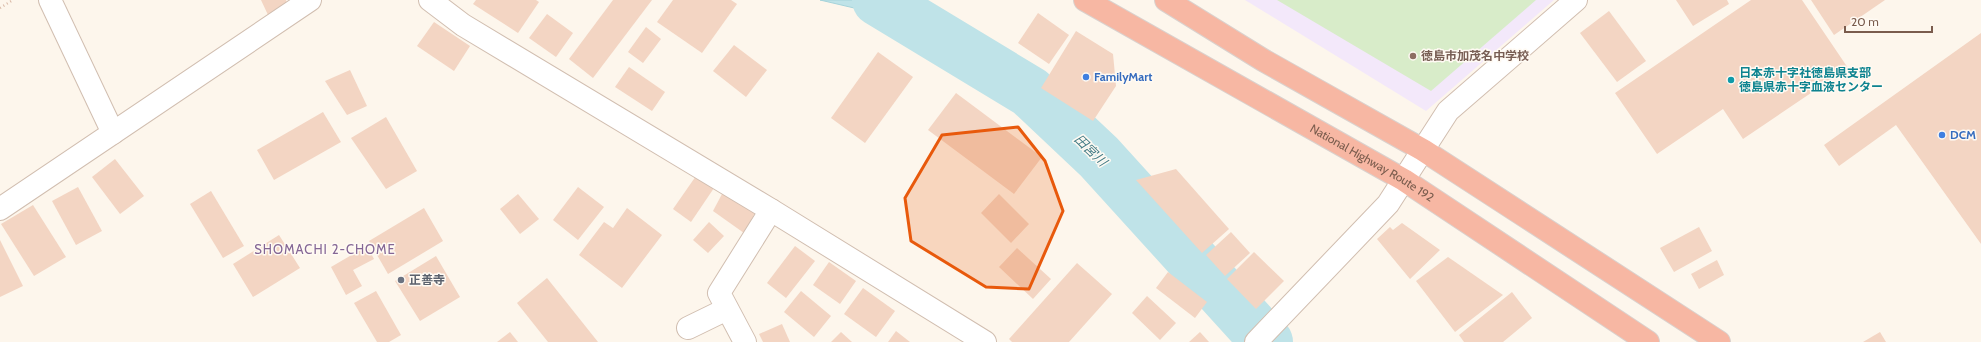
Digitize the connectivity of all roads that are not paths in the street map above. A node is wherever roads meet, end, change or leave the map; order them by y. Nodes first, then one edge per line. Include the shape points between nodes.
1 (50, 0) edge
2 (310, 0) edge
3 (430, 0) edge
4 (1085, 0) edge
5 (1166, 0) edge
6 (1576, 0) edge
7 (113, 133) junction
8 (1423, 150) junction
9 (1404, 180) junction
10 (0, 209) edge
11 (771, 210) junction
12 (727, 309) junction
13 (688, 328) dead end
14 (1263, 335) edge
15 (744, 342) edge
16 (985, 342) edge
17 (1648, 342) edge
18 (1718, 342) edge

1 - 7 street
2 - 7 street
3 - 11 street via 463,25
4 - 9 highway, National Highway Route 192
5 - 8 highway via 1263,60
6 - 8 street via 1448,111
7 - 10 street
8 - 9 street
8 - 18 highway
9 - 14 street via 1388,204
9 - 17 highway, National Highway Route 192
11 - 12 street via 719,293
11 - 16 street
12 - 13 street
12 - 15 street

